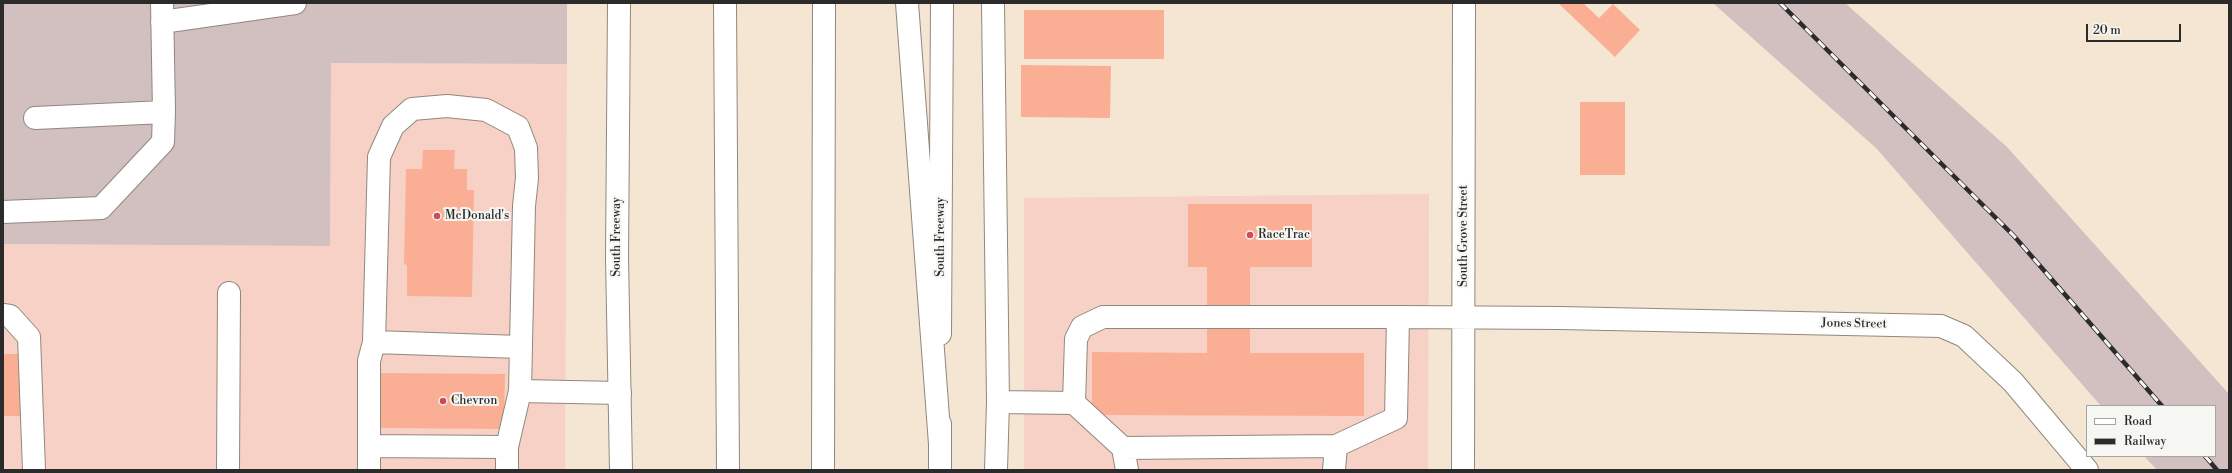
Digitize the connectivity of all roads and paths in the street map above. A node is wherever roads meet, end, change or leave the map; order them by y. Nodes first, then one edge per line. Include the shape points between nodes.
1 (295, 3) edge
2 (619, 3) edge
3 (725, 3) edge
4 (824, 3) edge
5 (907, 3) edge
6 (942, 3) edge
7 (993, 3) edge
8 (1464, 3) edge
9 (162, 13) edge
10 (164, 112) junction
11 (34, 118) dead end
12 (3, 212) edge
13 (228, 293) dead end
14 (3, 315) edge
15 (1398, 317) junction
16 (1464, 317) junction
17 (374, 342) junction
18 (520, 347) junction
19 (520, 391) junction
20 (620, 393) junction
21 (998, 402) junction
22 (1074, 403) junction
23 (940, 444) junction
24 (369, 446) junction
25 (1336, 446) junction
26 (507, 447) junction
27 (1123, 448) junction
28 (34, 470) edge
29 (228, 470) edge
30 (370, 470) edge
31 (508, 470) edge
32 (621, 470) edge
33 (728, 470) edge
34 (823, 470) edge
35 (940, 470) edge
36 (996, 470) edge
37 (1126, 470) edge
38 (1334, 470) edge
39 (1463, 470) edge
40 (2086, 470) edge

1 - 9 main road
2 - 20 main road, South Freeway via 616,258
3 - 33 main road
4 - 34 main road
5 - 23 main road
6 - 23 main road, South Freeway
7 - 21 main road
8 - 16 main road, South Grove Street
9 - 10 main road
10 - 11 main road
10 - 12 main road via 163,142 101,208
13 - 29 main road
14 - 28 main road via 10,316 29,337
15 - 16 main road, Jones Street
15 - 22 main road, Jones Street via 1103,317 1082,327 1076,339
15 - 25 main road via 1396,418
16 - 39 main road, South Grove Street
16 - 40 main road, Jones Street via 1941,326 1964,336 2013,382
17 - 18 main road
17 - 18 main road via 379,157 393,126 412,109 446,106 486,110 492,113 518,127 526,148
17 - 24 main road via 369,361
18 - 19 main road
19 - 20 main road
19 - 26 main road
20 - 32 main road, South Freeway
21 - 22 main road
21 - 36 main road
22 - 27 main road
23 - 35 main road, South Freeway
24 - 26 main road
24 - 30 main road
25 - 27 main road
25 - 38 main road
26 - 31 main road
27 - 37 main road

